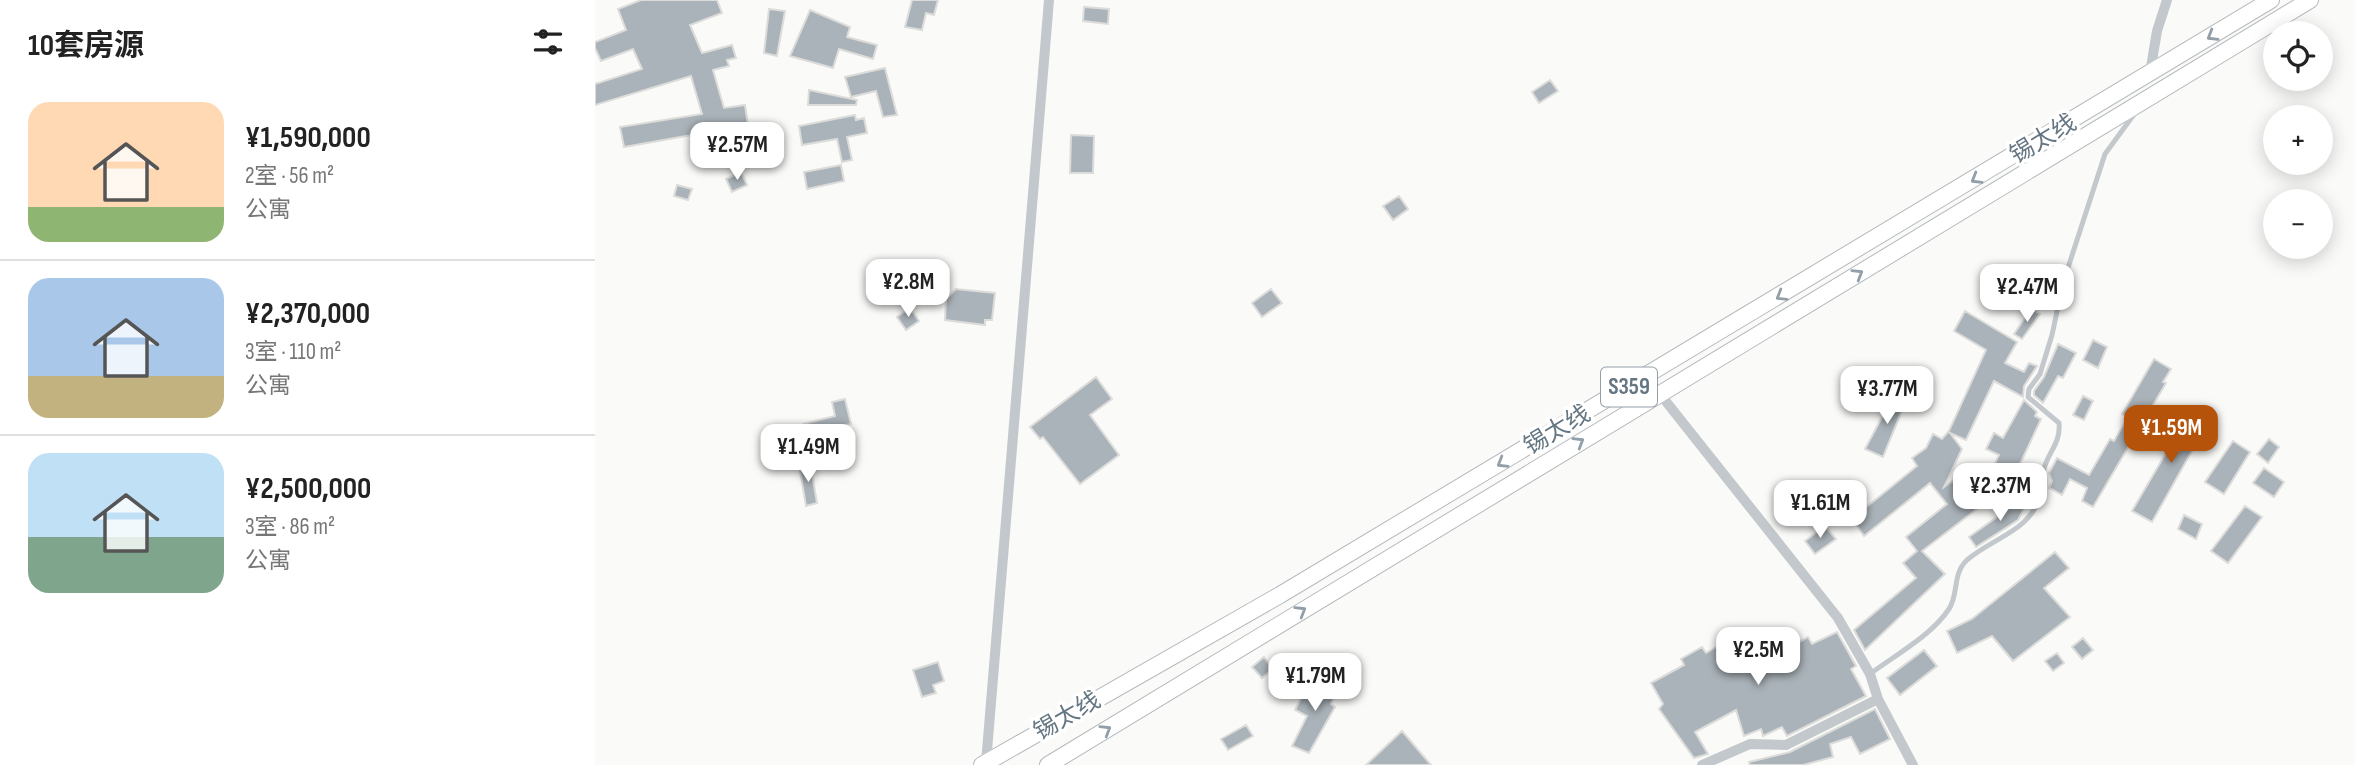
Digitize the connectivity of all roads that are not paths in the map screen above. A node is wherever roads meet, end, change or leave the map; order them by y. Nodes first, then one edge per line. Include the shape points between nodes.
1 (1049, 0) edge
2 (2167, 0) edge
3 (2271, 0) edge
4 (2310, 0) edge
5 (2150, 73) junction
6 (2144, 100) junction
7 (1660, 394) junction
8 (1870, 674) junction
9 (1878, 699) junction
10 (984, 764) edge
11 (1048, 765) edge
12 (1702, 765) edge
13 (1913, 765) edge

1 - 10 street
2 - 5 street
3 -> 5 main road, 锡太线 / S359
4 - 6 main road, 锡太线 / S359
5 - 6 lane
5 -> 10 main road, 锡太线 / S359 via 1280,596
7 -> 6 main road, 锡太线 / S359
6 - 8 lane via 2105,154 2063,283 2053,335 2040,374 2029,389 2028,397 2059,423 2061,436 2042,473 2043,487 2028,519 1968,560 1957,572 1951,605 1941,621
7 - 8 street via 1837,618
11 -> 7 main road, 锡太线 / S359
8 - 9 street
9 - 12 street via 1786,745 1750,744
9 - 13 street

